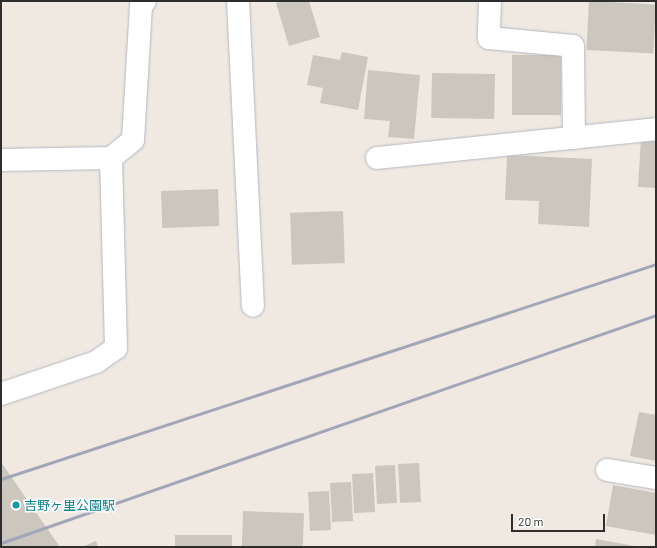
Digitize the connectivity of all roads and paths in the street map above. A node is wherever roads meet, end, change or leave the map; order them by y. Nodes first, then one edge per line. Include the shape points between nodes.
1 (145, 1) edge
2 (238, 1) edge
3 (490, 1) edge
4 (656, 129) edge
5 (574, 138) junction
6 (111, 158) junction
7 (377, 158) dead end
8 (1, 160) edge
9 (253, 306) dead end
10 (1, 394) edge
11 (607, 470) dead end
12 (656, 478) edge

1 - 6 street via 141,6 133,140
2 - 9 street
3 - 5 street via 489,38 573,46
4 - 5 street
5 - 7 street
6 - 8 street
6 - 10 street via 116,348 96,362
11 - 12 street

